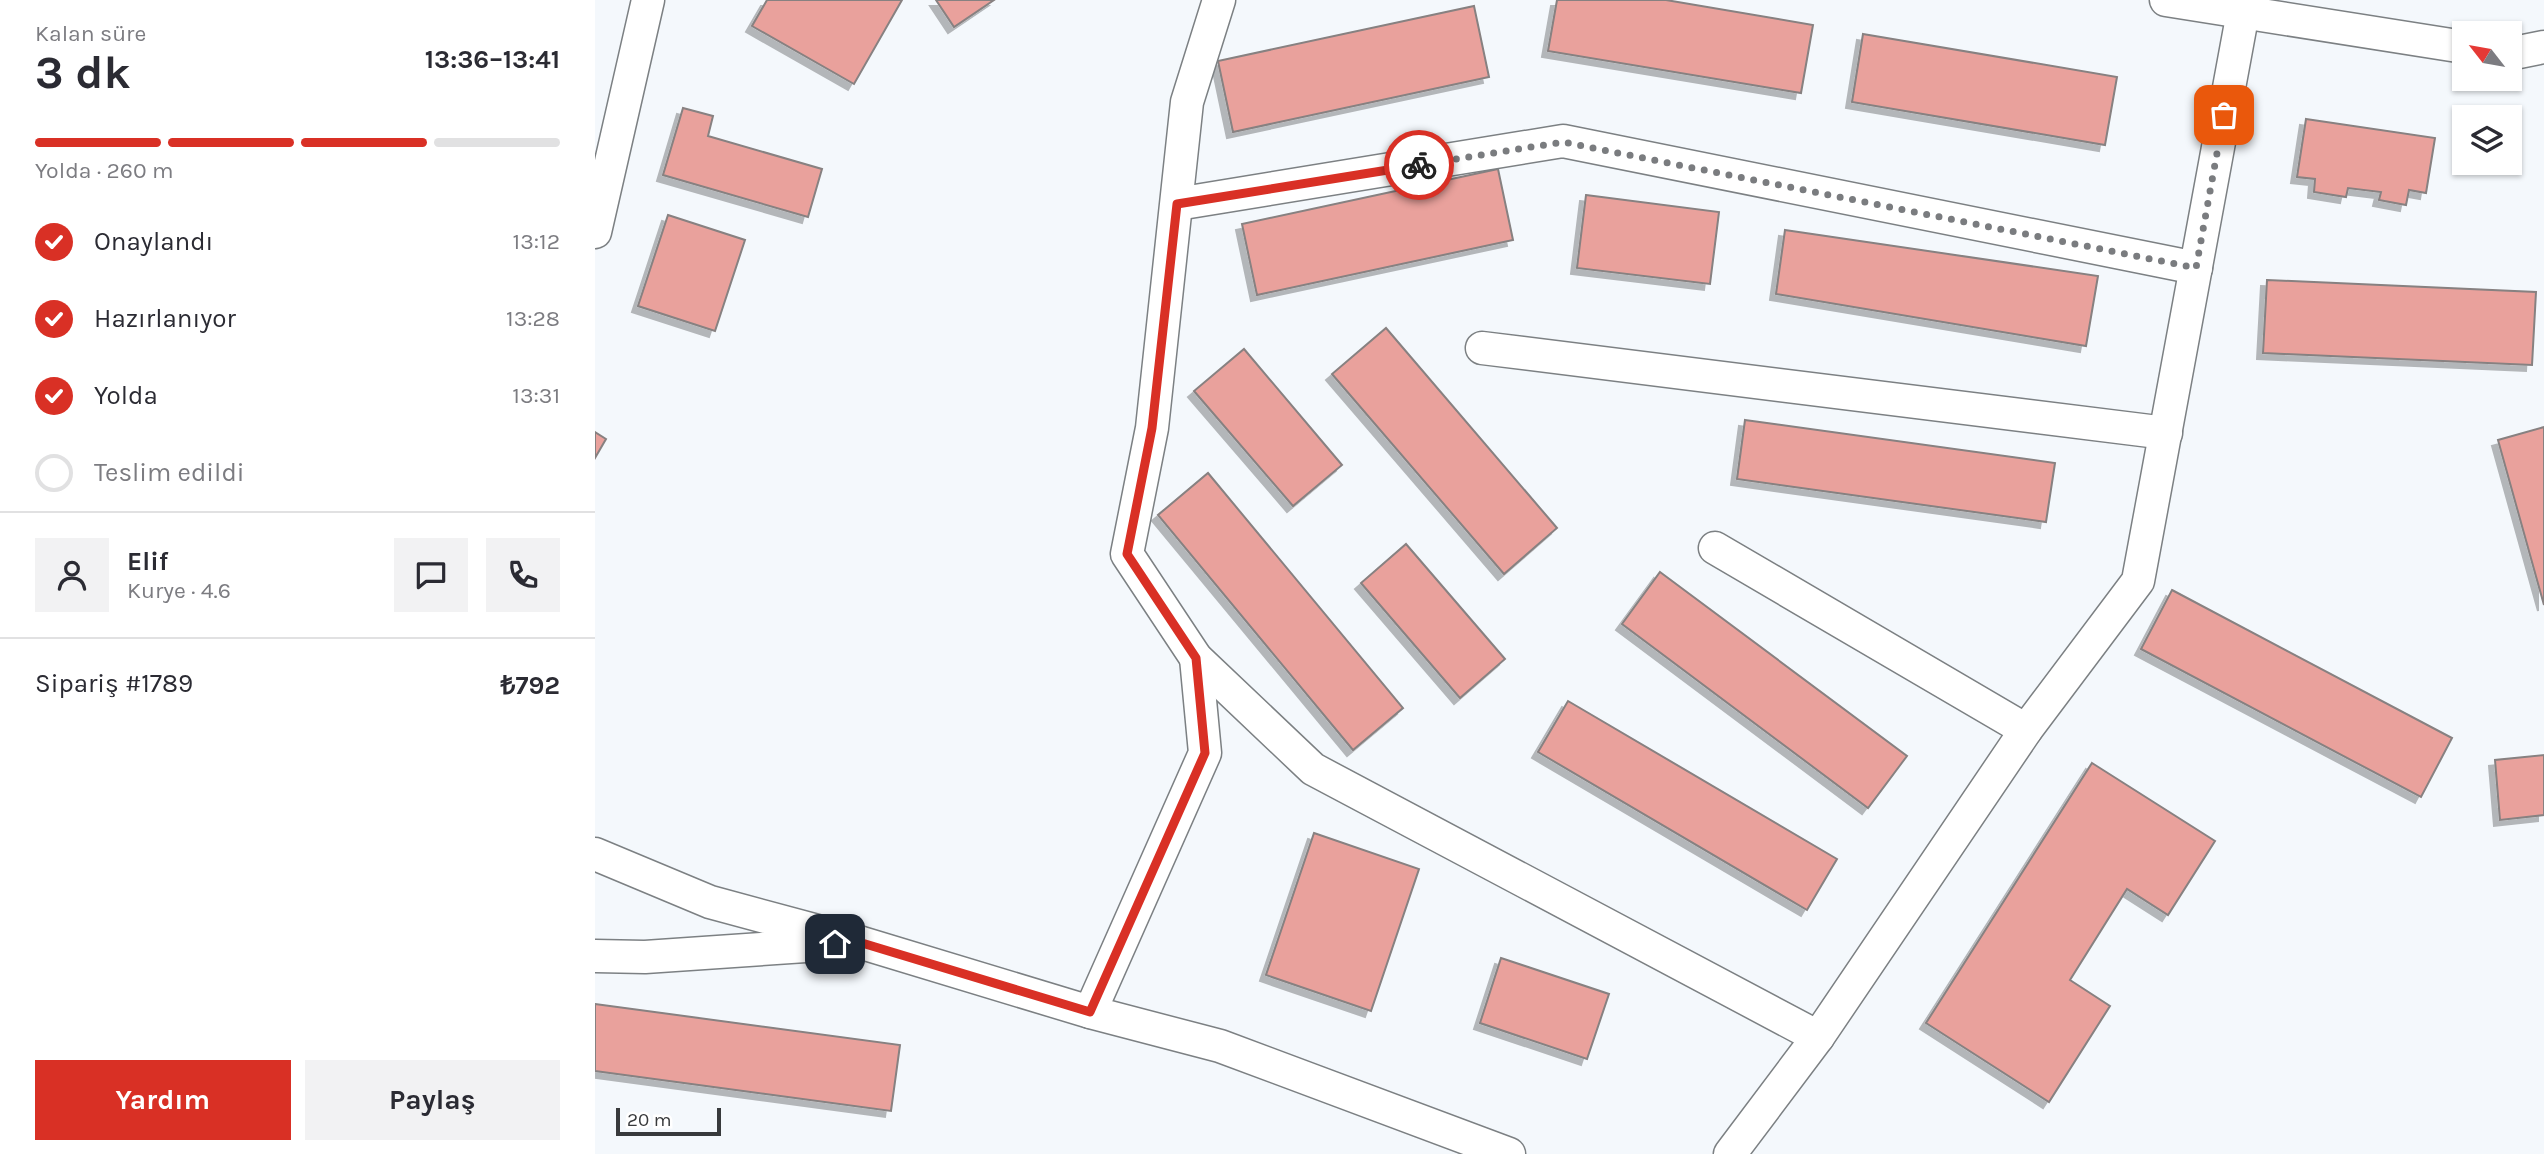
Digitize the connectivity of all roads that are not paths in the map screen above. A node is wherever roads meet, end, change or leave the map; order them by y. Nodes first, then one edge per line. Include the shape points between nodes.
1 (648, 0) edge
2 (1219, 0) edge
3 (2166, 0) edge
4 (2243, 12) junction
5 (2452, 45) edge
6 (2544, 47) edge
7 (2522, 51) edge
8 (1177, 204) junction
9 (595, 232) edge
10 (2196, 268) junction
11 (1482, 348) dead end
12 (2165, 433) junction
13 (1715, 548) dead end
14 (1196, 658) junction
15 (2026, 730) junction
16 (595, 854) edge
17 (862, 943) junction
18 (595, 956) edge
19 (1090, 1012) junction
20 (1818, 1037) junction
21 (1509, 1154) edge
22 (1730, 1154) edge

1 - 9 street
2 - 8 street via 1187,102
3 - 4 street
4 - 5 street
4 - 10 street
6 - 7 street
8 - 10 street via 1563,142
8 - 14 street via 1152,428 1127,554
10 - 12 street
11 - 12 street
12 - 15 street via 2138,581
13 - 15 street
14 - 19 street via 1205,753
14 - 20 street via 1313,769
15 - 20 street
16 - 17 street via 710,902
17 - 18 street
17 - 19 street
19 - 21 street via 1220,1046
20 - 22 street

